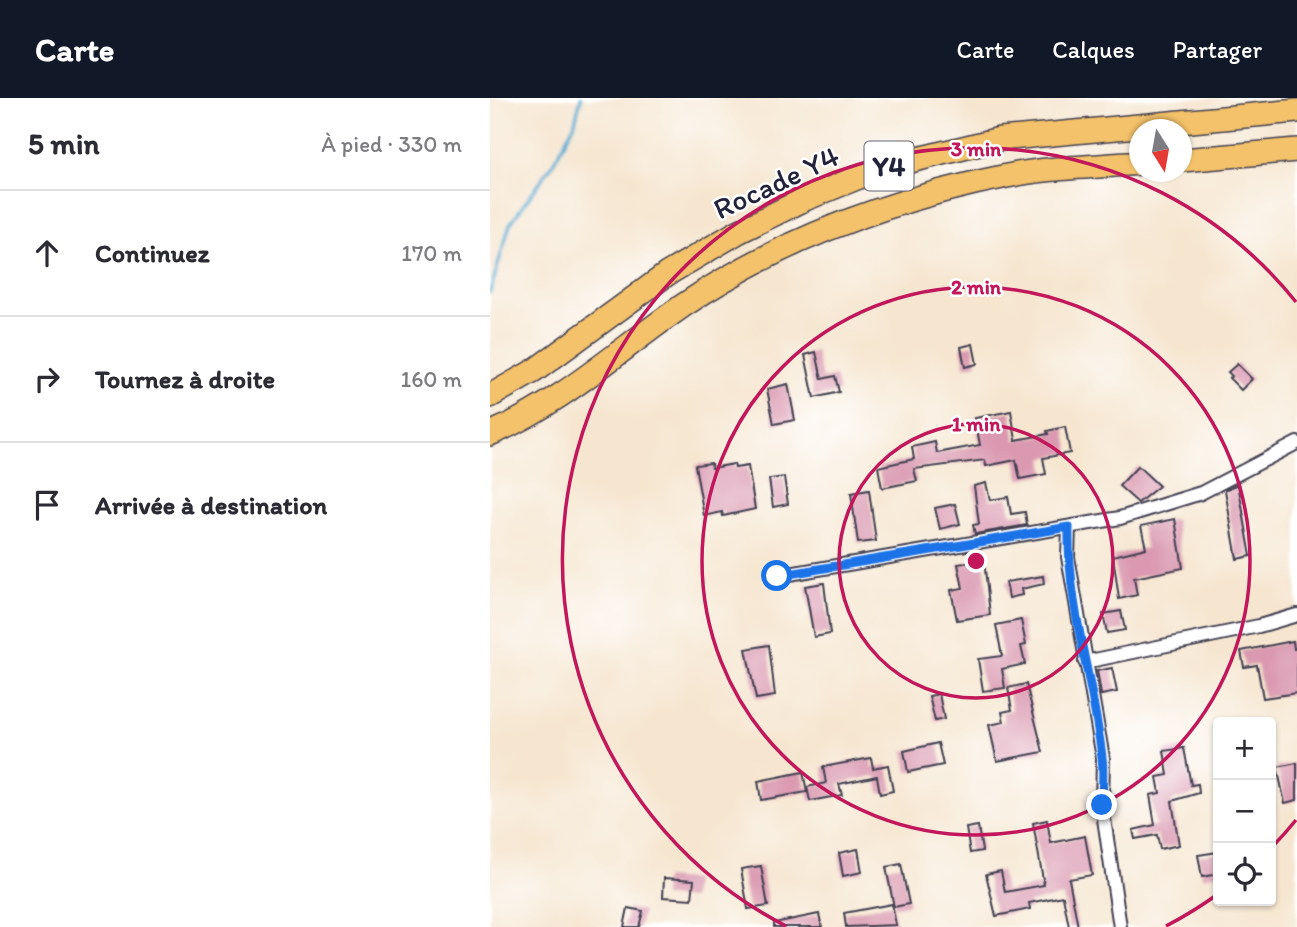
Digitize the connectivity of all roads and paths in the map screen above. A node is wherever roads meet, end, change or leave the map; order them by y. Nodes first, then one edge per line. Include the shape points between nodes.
1 (1297, 111) edge
2 (1297, 150) edge
3 (1192, 159) edge
4 (1129, 164) edge
5 (490, 396) edge
6 (490, 435) edge
7 (1297, 443) edge
8 (1069, 527) junction
9 (777, 576) dead end
10 (1297, 615) edge
11 (1085, 662) junction
12 (1120, 927) edge

1 - 5 highway, Rocade Y4 / Y4 via 1000,139 881,168 805,199 703,253 667,274 534,372
2 - 3 highway
4 - 6 highway, Rocade Y4 / Y4 via 1010,175 898,202 818,231 685,304 526,416
7 - 8 street via 1201,493 1120,518
8 - 9 street
8 - 11 street via 1068,557
10 - 11 street
11 - 12 street via 1103,758 1102,805

